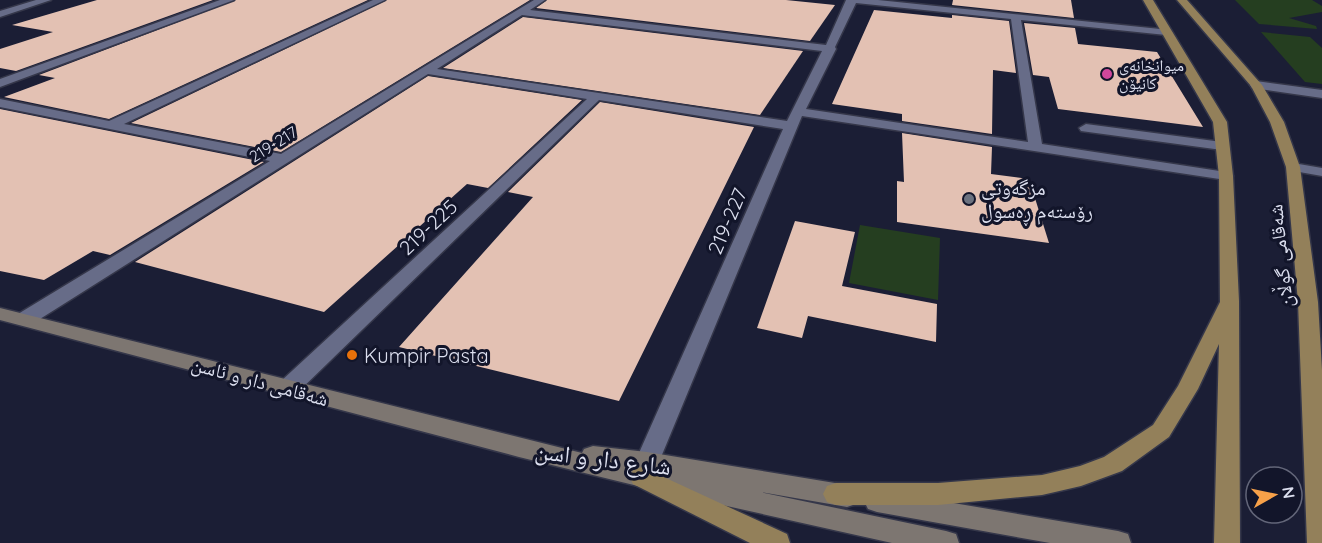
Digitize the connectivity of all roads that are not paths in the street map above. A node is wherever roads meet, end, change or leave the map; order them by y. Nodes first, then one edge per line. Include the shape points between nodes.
1 (46, 0) edge
2 (229, 0) edge
3 (380, 0) edge
4 (540, 0) edge
5 (853, 0) edge
6 (1148, 0) edge
7 (1182, 0) edge
8 (521, 12) junction
9 (0, 14) edge
10 (1016, 18) junction
11 (1166, 32) junction
12 (831, 49) junction
13 (424, 70) junction
14 (0, 83) edge
15 (1256, 85) junction
16 (1322, 94) edge
17 (597, 96) junction
18 (0, 103) edge
19 (794, 119) junction
20 (108, 126) junction
21 (1086, 128) dead end
22 (1035, 146) junction
23 (1222, 146) junction
24 (283, 159) junction
25 (1293, 167) junction
26 (1322, 172) edge
27 (1227, 176) junction
28 (1230, 301) junction
29 (1315, 303) edge
30 (0, 314) edge
31 (25, 319) junction
32 (288, 388) junction
33 (519, 448) joint
34 (645, 469) junction
35 (836, 494) junction
36 (777, 543) edge
37 (946, 543) edge
38 (1118, 543) edge
39 (1227, 543) edge
40 (1320, 543) edge

1 - 9 street
2 - 14 street
3 - 20 street
4 - 8 street, 219-217
5 - 10 street
5 - 12 street, 219-227
6 - 11 main road
7 - 15 main road, شەقامی گوڵان
8 - 12 street
8 - 13 street, 219-217
10 - 11 street
10 - 22 street
11 - 23 main road via 1220,122
12 - 19 street, 219-227
13 - 17 street
13 - 24 street, 219-217
15 - 16 street
15 - 25 main road, شەقامی گوڵان via 1277,122
17 - 19 street
17 - 32 street, 219-225
18 - 20 street
19 - 22 street
19 - 34 street, 219-227
20 - 24 street
21 - 23 street
22 - 27 street
23 - 27 main road
24 - 31 street, 219-217
25 - 26 street
25 - 29 main road, شەقامی گوڵان
27 - 28 main road
28 - 35 main road via 1187,389 1161,431 1113,464 1042,485 938,494
28 - 39 main road
29 - 40 main road, شەقامی گوڵان
30 - 31 street, شەقامی دار و ئاسن
31 - 32 street, شەقامی دار و ئاسن
32 - 33 street, شەقامی دار و ئاسن
33 - 34 street, شارع دار و اسن
34 - 35 street, شارع دار و اسن
34 - 36 main road
34 - 37 street, شارع دار و اسن
35 - 38 street, شارع دار و اسن

